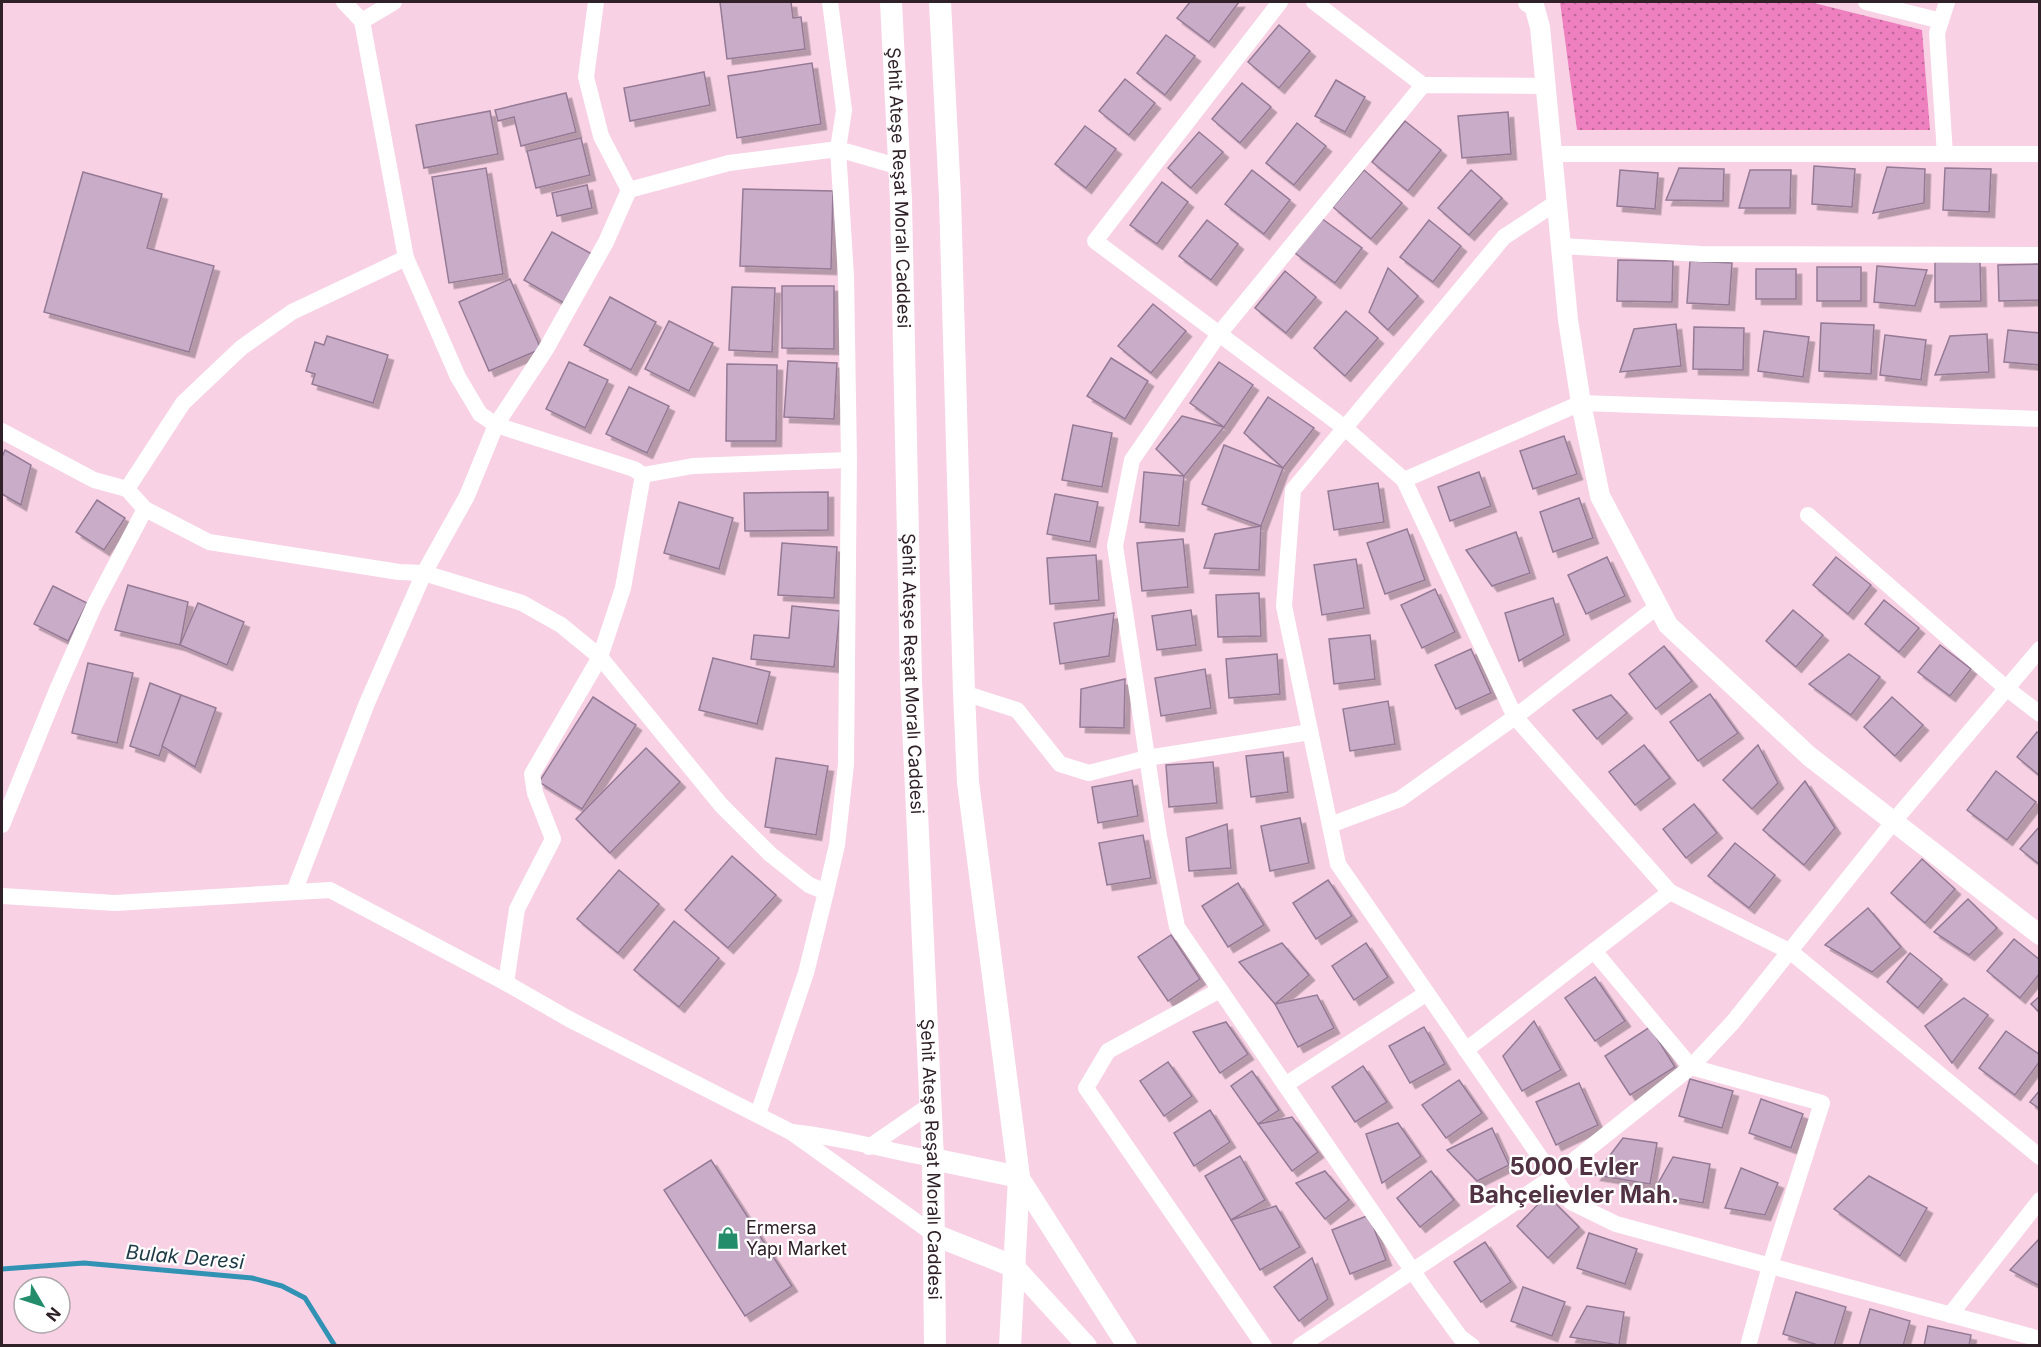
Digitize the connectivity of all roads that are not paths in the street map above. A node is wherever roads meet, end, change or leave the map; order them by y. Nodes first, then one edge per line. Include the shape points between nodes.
1 (344, 2) edge
2 (394, 2) edge
3 (596, 2) edge
4 (830, 2) edge
5 (891, 2) edge
6 (940, 2) edge
7 (1280, 2) edge
8 (1314, 2) edge
9 (1532, 2) edge
10 (1866, 2) edge
11 (1947, 2) edge
12 (362, 21) junction
13 (1941, 21) junction
14 (1423, 85) junction
15 (1545, 86) junction
16 (838, 149) junction
17 (1552, 154) junction
18 (1945, 154) junction
19 (2040, 154) edge
20 (900, 167) junction
21 (628, 190) junction
22 (1557, 202) junction
23 (1561, 246) junction
24 (2040, 255) edge
25 (406, 258) junction
26 (1219, 334) junction
27 (1581, 403) junction
28 (2040, 419) edge
29 (496, 425) junction
30 (1345, 428) junction
31 (2, 431) edge
32 (849, 460) junction
33 (644, 475) junction
34 (1404, 480) junction
35 (127, 489) junction
36 (145, 509) junction
37 (1808, 515) dead end
38 (424, 573) junction
39 (1659, 606) junction
40 (2040, 649) edge
41 (600, 657) junction
42 (2006, 688) junction
43 (964, 693) junction
44 (2040, 714) edge
45 (1515, 717) junction
46 (1310, 732) junction
47 (1147, 758) junction
48 (1894, 822) junction
49 (2, 825) edge
50 (1330, 825) junction
51 (294, 892) junction
52 (826, 892) junction
53 (1670, 892) junction
54 (2, 896) edge
55 (2040, 936) edge
56 (1594, 951) junction
57 (1791, 951) junction
58 (506, 983) junction
59 (1220, 990) junction
60 (1427, 993) junction
61 (1466, 1050) junction
62 (1691, 1067) junction
63 (1285, 1085) junction
64 (930, 1105) junction
65 (758, 1114) junction
66 (791, 1132) junction
67 (869, 1147) junction
68 (2040, 1157) edge
69 (933, 1159) junction
70 (1019, 1177) junction
71 (1553, 1177) junction
72 (2040, 1200) edge
73 (935, 1235) junction
74 (1770, 1266) junction
75 (1015, 1268) junction
76 (1412, 1270) junction
77 (1950, 1315) junction
78 (2040, 1339) edge
79 (1463, 1343) edge
80 (935, 1346) edge
81 (1010, 1346) edge
82 (1087, 1346) edge
83 (1127, 1346) edge
84 (1264, 1346) edge
85 (1300, 1346) edge
86 (1748, 1346) edge

1 - 12 street
2 - 12 street
3 - 21 street via 586,77 601,136
4 - 16 street via 844,110
5 - 20 main road, Şehit Ateşe Reşat Moralı Caddesi
6 - 43 main road via 950,197
7 - 26 street via 1095,241
8 - 14 street
9 - 15 street via 1540,27
10 - 13 street
11 - 13 street
12 - 25 street
13 - 18 street via 1937,33
14 - 15 street
14 - 26 street
15 - 17 street
16 - 20 street
16 - 21 street via 729,163
16 - 32 street via 846,276
17 - 18 street
17 - 22 street
18 - 19 street
20 - 64 main road, Şehit Ateşe Reşat Moralı Caddesi via 911,681
21 - 29 street via 601,252 546,349
22 - 23 street
22 - 30 street via 1504,237
23 - 24 street via 1701,254
23 - 27 street
25 - 29 street via 458,377 480,414
25 - 35 street via 292,312 241,348 183,404
26 - 30 street
26 - 47 street via 1132,460 1115,546
27 - 28 street
27 - 34 street
27 - 39 street via 1600,496
29 - 33 street
29 - 38 street via 467,496
30 - 34 street
30 - 46 street via 1293,490 1284,606
31 - 35 street via 94,480
32 - 33 street via 693,466
32 - 52 street via 846,764 837,845
33 - 41 street via 623,588
34 - 45 street
35 - 36 street
36 - 38 street via 209,542
36 - 49 street via 94,606
37 - 42 street
38 - 41 street via 522,603 561,625
38 - 51 street via 367,703
39 - 45 street
39 - 48 street via 1668,625 1809,756
40 - 42 street
41 - 52 street via 721,805 770,854 809,885
41 - 58 street via 532,774 552,839 517,909
42 - 44 street
42 - 48 street
43 - 47 street via 1017,710 1060,764 1089,772
43 - 70 main road via 968,782
45 - 50 street via 1400,799
45 - 53 street
46 - 47 street
46 - 50 street
47 - 59 street via 1177,927
48 - 55 street
48 - 57 street
50 - 60 street via 1338,864
51 - 54 street via 115,903
51 - 58 street via 330,890
52 - 65 street via 806,973
53 - 56 street
53 - 57 street
56 - 61 street
56 - 62 street
57 - 62 street
57 - 68 street
58 - 65 street
59 - 63 street
59 - 84 street via 1108,1052 1086,1088
60 - 61 street
60 - 63 street
61 - 71 street
62 - 71 street
62 - 74 street via 1822,1103
63 - 76 street
64 - 67 street
64 - 69 main road, Şehit Ateşe Reşat Moralı Caddesi
65 - 66 street
66 - 67 street
66 - 73 street
67 - 69 street
69 - 70 main road
69 - 73 main road, Şehit Ateşe Reşat Moralı Caddesi
70 - 75 main road
70 - 83 street
71 - 74 street via 1571,1202 1616,1224
71 - 76 street
72 - 77 street
73 - 75 main road
73 - 80 main road, Şehit Ateşe Reşat Moralı Caddesi
74 - 77 street
74 - 86 street
75 - 81 main road
75 - 82 street
76 - 79 street
76 - 85 street
77 - 78 street

